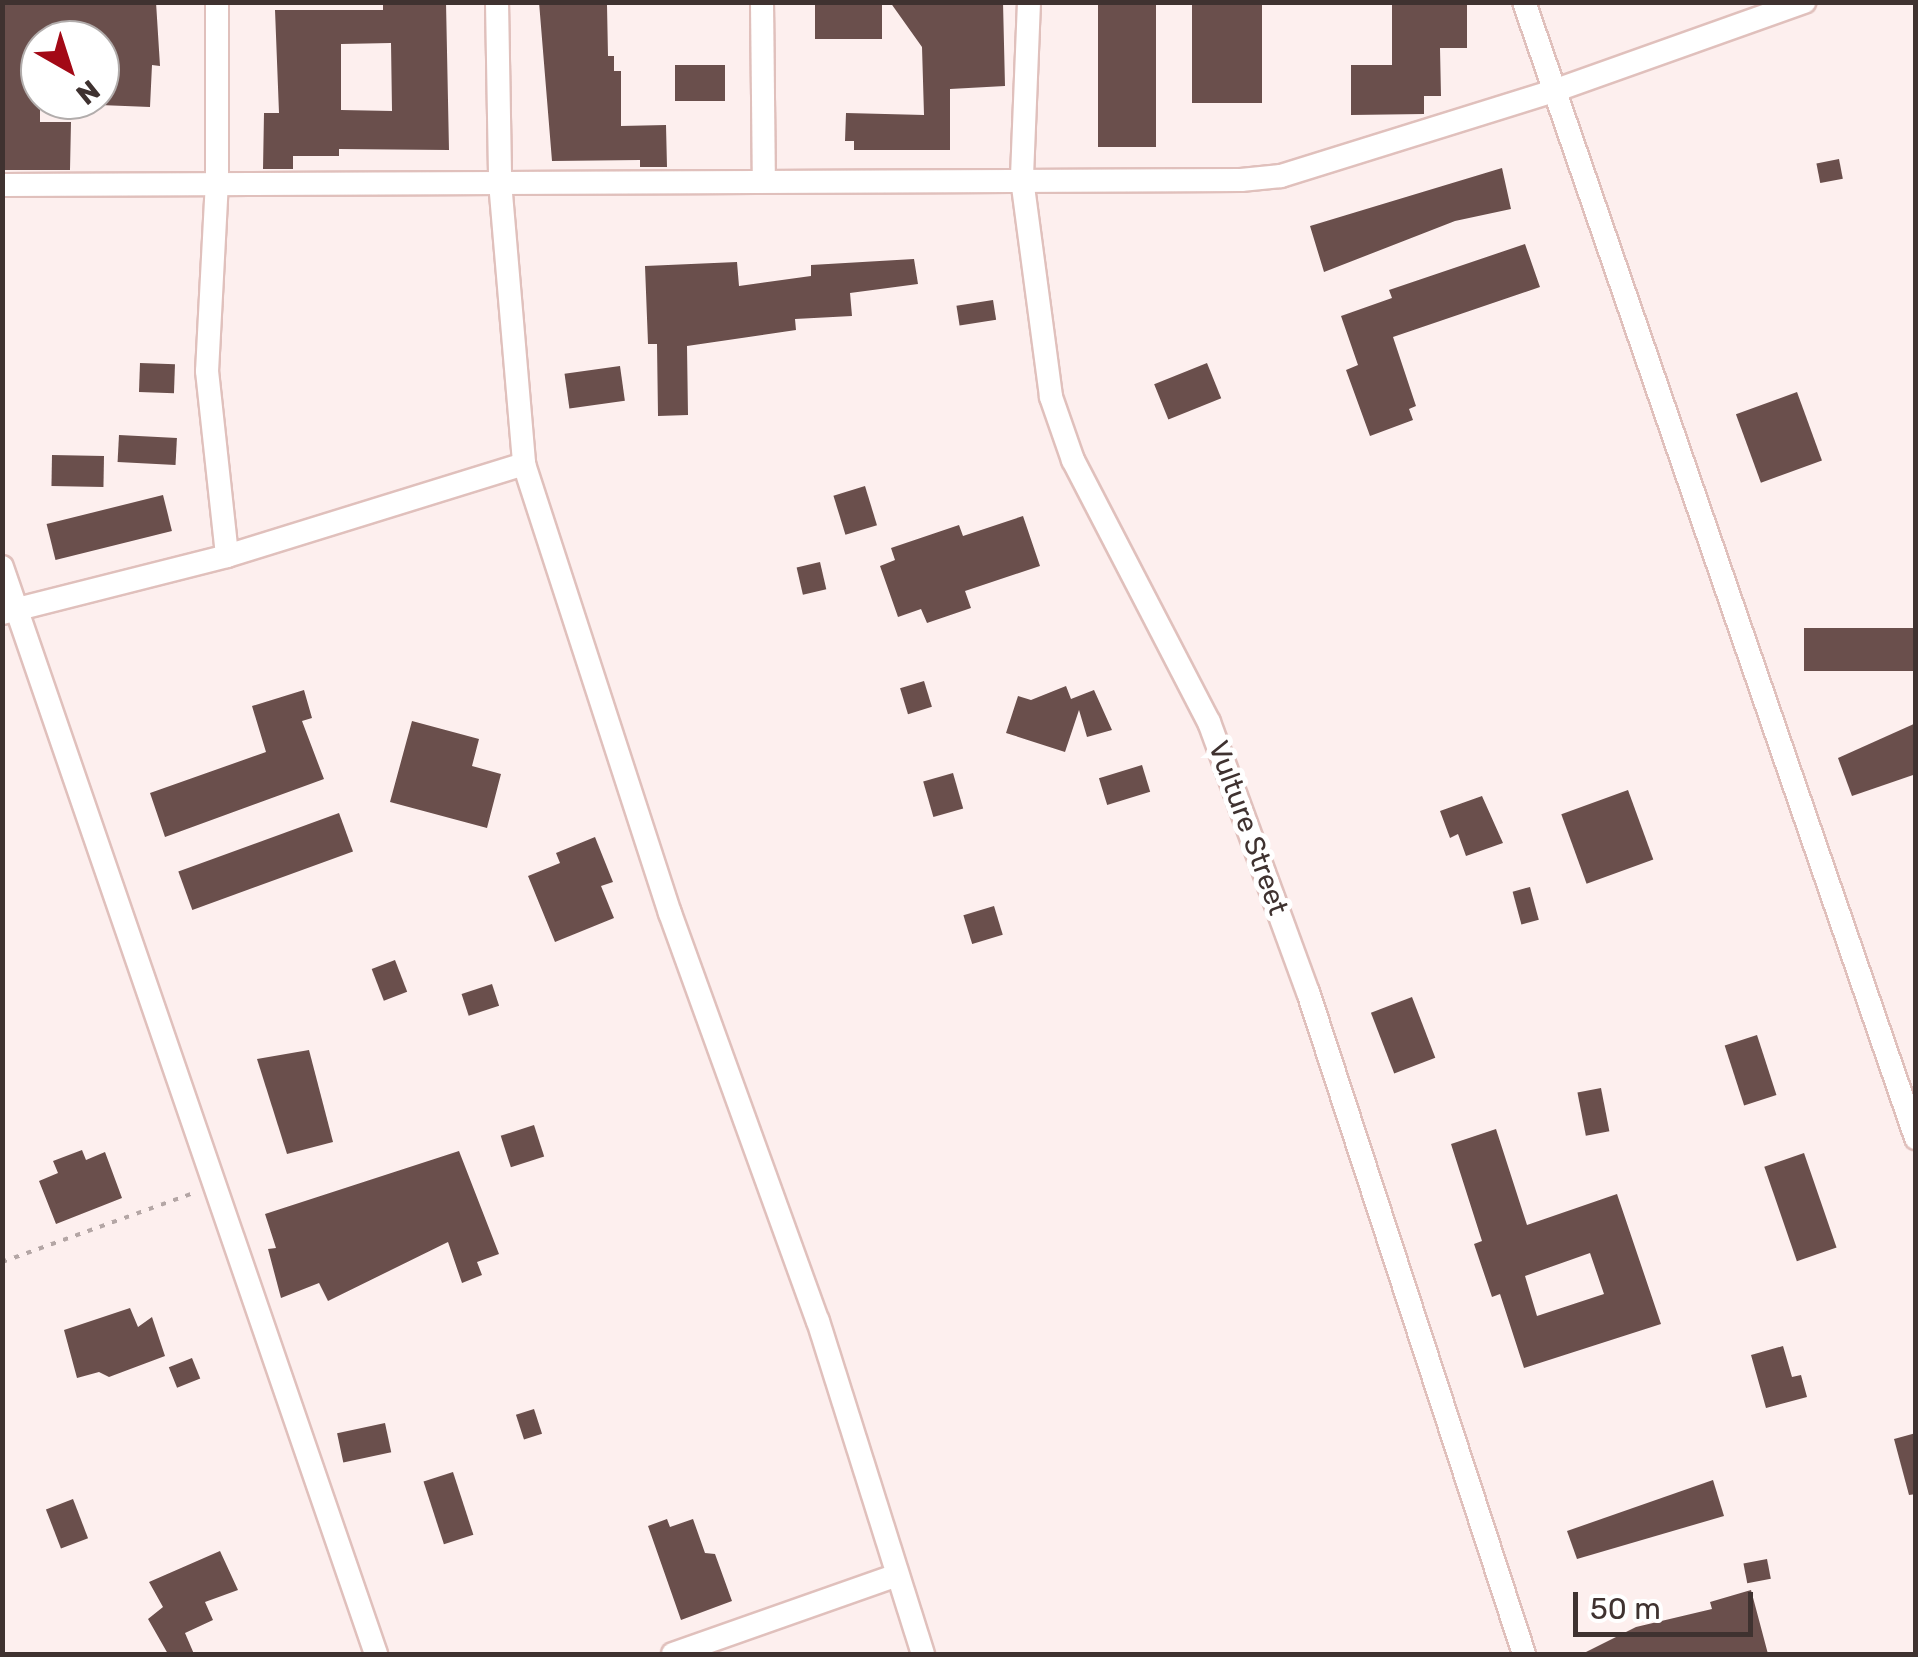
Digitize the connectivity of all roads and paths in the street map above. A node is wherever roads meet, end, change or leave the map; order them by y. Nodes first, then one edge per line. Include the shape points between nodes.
1 (217, 2) edge
2 (497, 2) edge
3 (762, 2) edge
4 (1028, 2) edge
5 (1524, 2) edge
6 (1804, 2) edge
7 (1551, 92) junction
8 (1022, 179) junction
9 (217, 181) junction
10 (764, 181) junction
11 (500, 182) junction
12 (2, 185) edge
13 (524, 464) junction
14 (227, 556) junction
15 (2, 567) edge
16 (11, 610) edge
17 (1916, 1138) edge
18 (216, 1184) junction
19 (2, 1262) edge
20 (894, 1576) junction
21 (376, 1654) edge
22 (673, 1654) edge
23 (924, 1654) edge
24 (1524, 1654) edge

1 - 9 street
2 - 11 street
3 - 10 street
4 - 8 street, Vulture Street
5 - 7 street
6 - 7 street
7 - 8 street via 1281,176
7 - 17 street
8 - 10 street
8 - 24 street, Vulture Street via 1051,397 1073,460 1209,722 1308,992
9 - 11 street
9 - 12 street
9 - 14 street via 206,371
10 - 11 street
11 - 13 street
13 - 14 street
13 - 20 street via 670,913 818,1321
14 - 16 street
15 - 16 street
16 - 18 street
18 - 19 path
18 - 21 street
20 - 22 street
20 - 23 street

